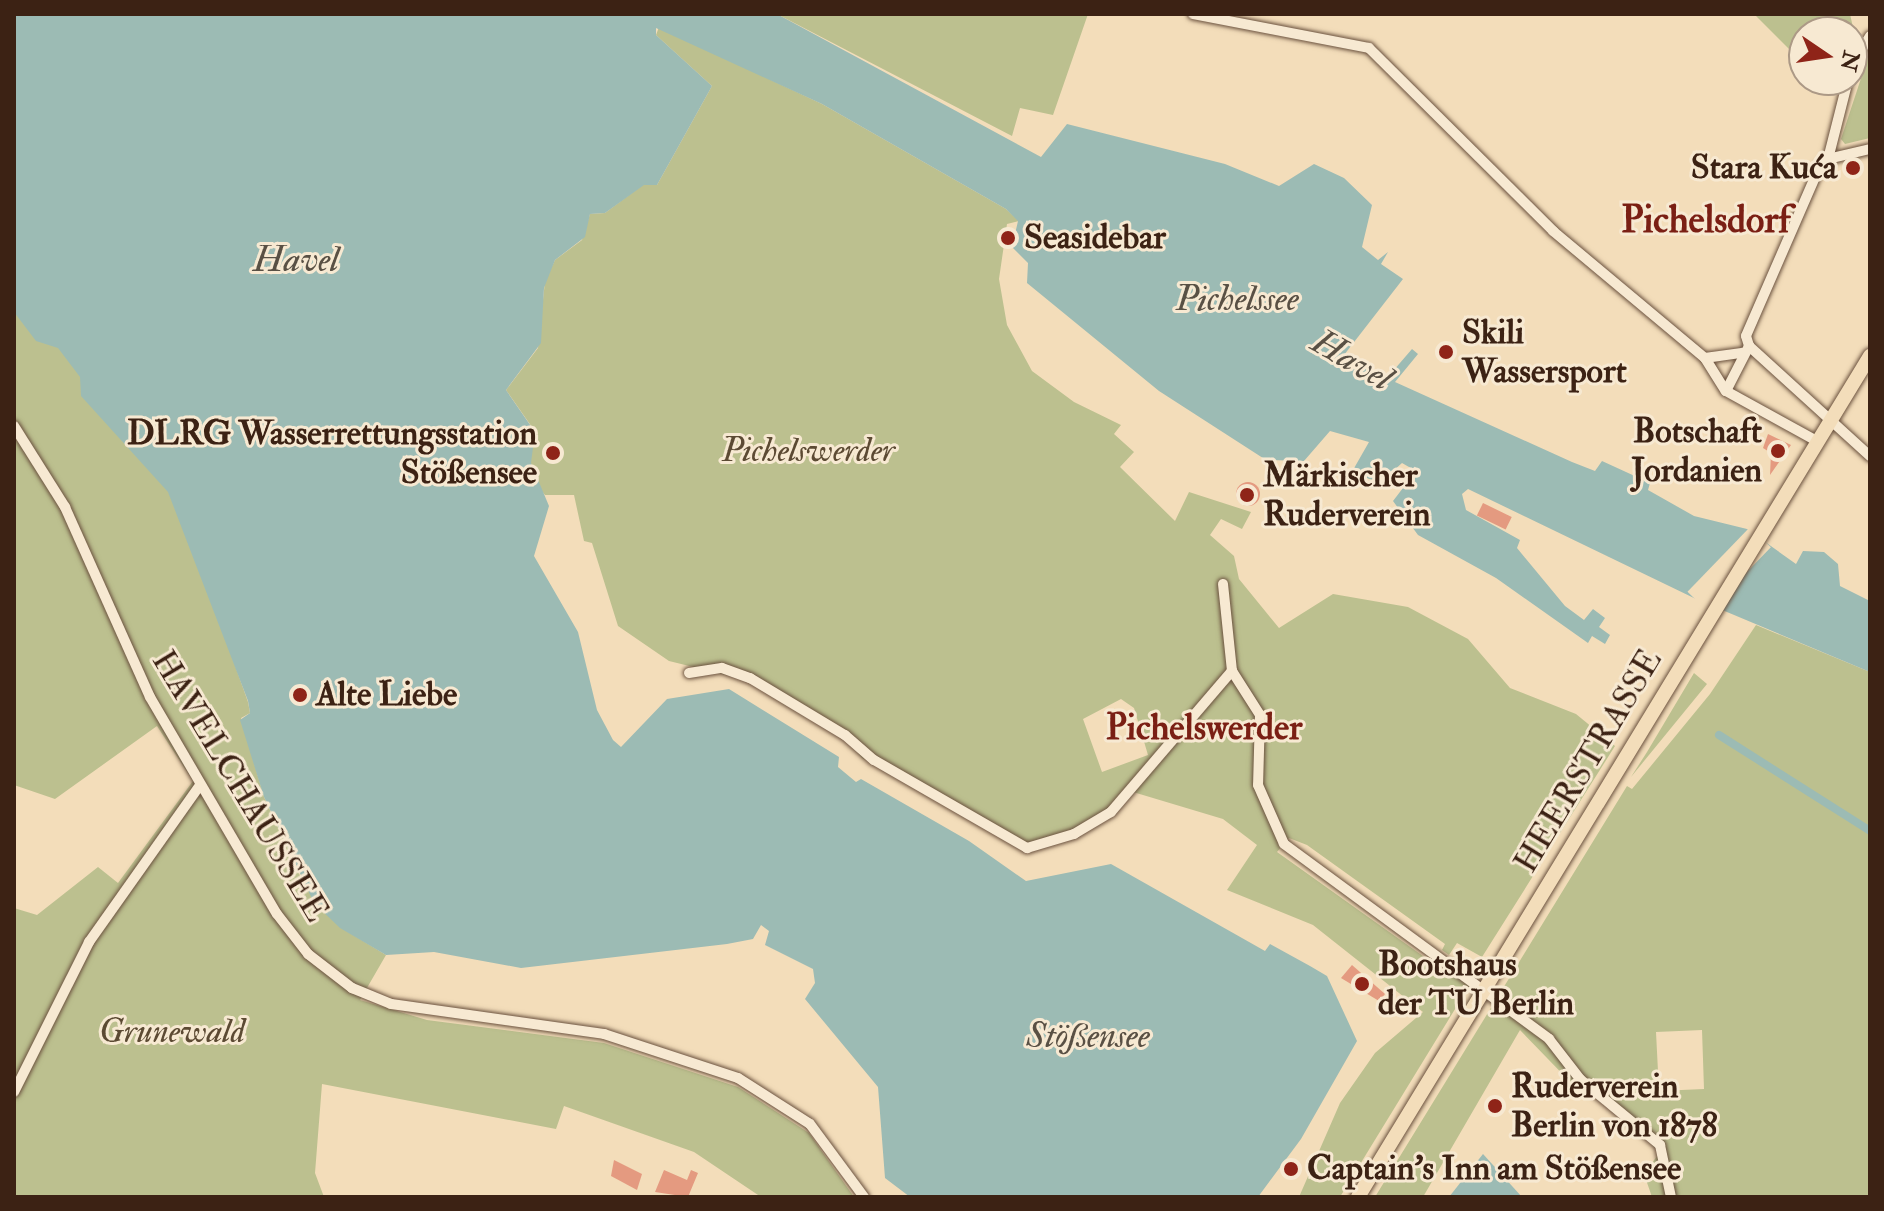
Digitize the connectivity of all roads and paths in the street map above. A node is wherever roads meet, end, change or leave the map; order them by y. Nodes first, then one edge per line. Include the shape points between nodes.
1 (1193, 14) edge
2 (1844, 96) edge
3 (1870, 149) edge
4 (1828, 159) junction
5 (1745, 350) junction
6 (1870, 356) edge
7 (1705, 358) junction
8 (1726, 391) junction
9 (1830, 420) junction
10 (14, 426) edge
11 (1817, 441) junction
12 (1870, 456) edge
13 (1223, 584) dead end
14 (1232, 671) junction
15 (689, 673) dead end
16 (200, 785) junction
17 (1484, 989) junction
18 (14, 1092) edge
19 (864, 1197) edge
20 (1358, 1197) edge
21 (1671, 1197) edge

1 - 7 street via 1369,48 1553,231
2 - 4 street
3 - 4 street
4 - 5 street via 1817,172 1749,323
5 - 7 street
5 - 8 street
5 - 9 street
6 - 9 main road, HEERSTRASSE
7 - 8 street
8 - 11 street
9 - 11 main road, HEERSTRASSE
9 - 12 street
10 - 16 street, HAVELCHAUSSEE via 65,507 144,686
11 - 17 main road, HEERSTRASSE
13 - 14 street
14 - 15 street via 1111,812 1066,838 1027,848 874,760 845,735 750,678 722,668
14 - 17 street via 1260,715 1258,785 1284,844
16 - 18 street via 89,942
16 - 19 street, HAVELCHAUSSEE via 291,934 352,988 429,1011 630,1040 738,1078 810,1124
17 - 20 main road, HEERSTRASSE
17 - 21 street via 1549,1039 1580,1079 1660,1145

